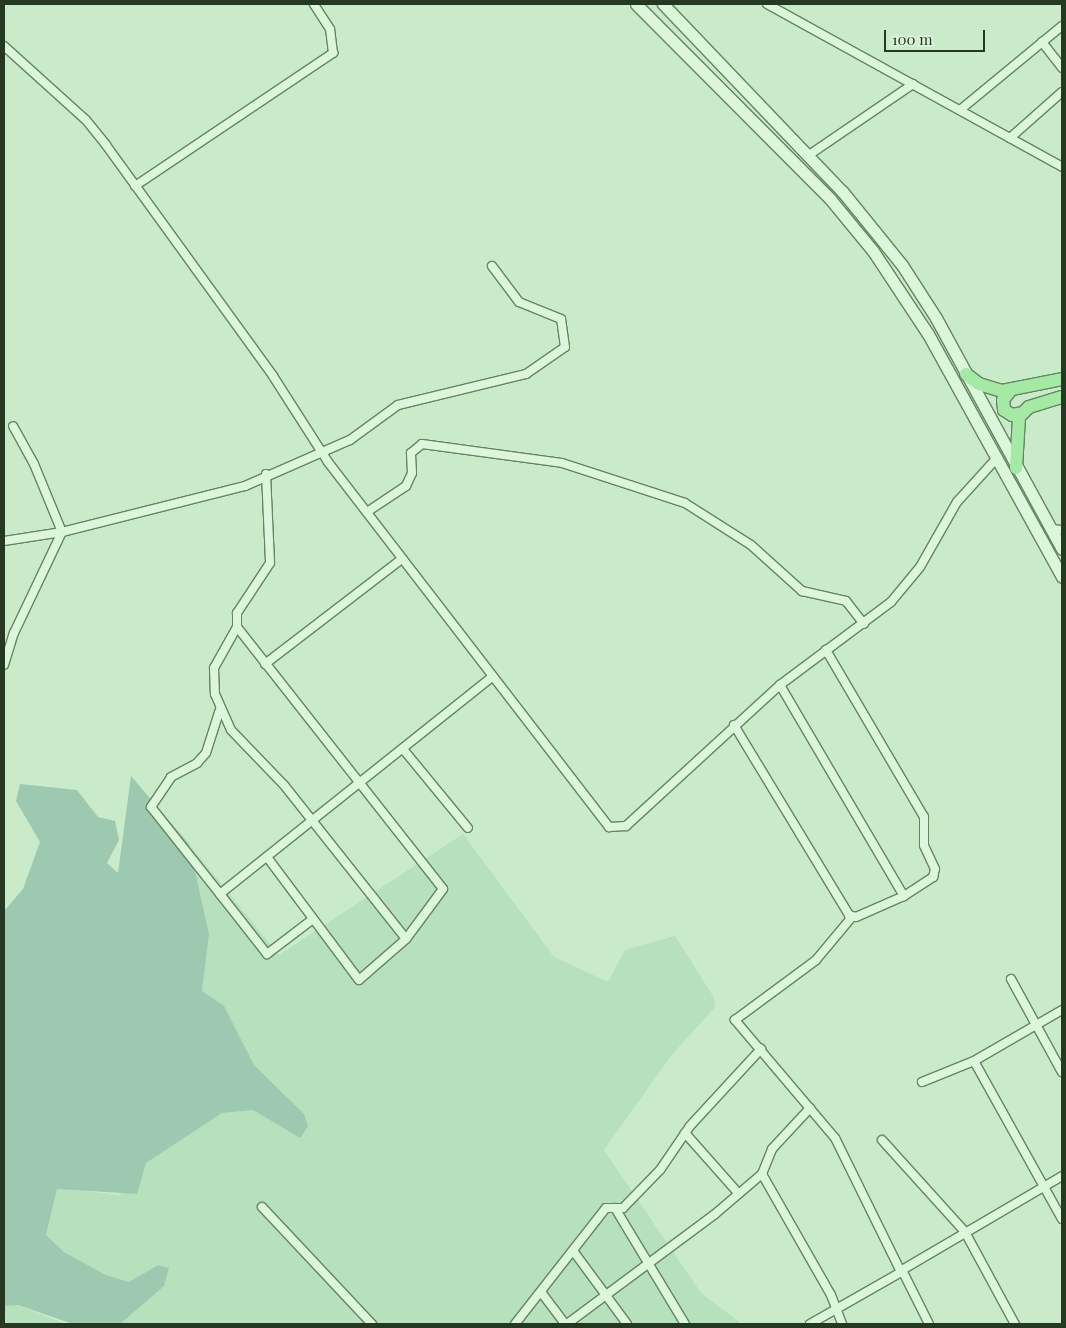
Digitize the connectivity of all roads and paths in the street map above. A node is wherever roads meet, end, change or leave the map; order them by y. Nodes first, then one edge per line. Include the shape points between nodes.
1 (314, 4) edge
2 (636, 4) edge
3 (664, 4) edge
4 (767, 4) edge
5 (650, 20) junction
6 (685, 26) junction
7 (1062, 26) edge
8 (669, 39) junction
9 (1042, 42) junction
10 (4, 46) edge
11 (1062, 68) edge
12 (913, 84) junction
13 (1062, 92) edge
14 (960, 110) junction
15 (1010, 138) junction
16 (809, 156) junction
17 (1062, 166) edge
18 (135, 186) junction
19 (492, 266) dead end
20 (966, 374) junction
21 (1062, 379) edge
22 (1010, 391) junction
23 (1062, 397) edge
24 (1022, 413) junction
25 (13, 426) dead end
26 (321, 452) junction
27 (996, 459) junction
28 (1016, 468) junction
29 (266, 474) junction
30 (367, 512) junction
31 (1057, 530) edge
32 (62, 532) junction
33 (4, 541) edge
34 (1062, 549) edge
35 (402, 559) junction
36 (1062, 577) edge
37 (864, 624) junction
38 (237, 627) junction
39 (826, 650) junction
40 (265, 664) junction
41 (4, 666) edge
42 (493, 676) junction
43 (780, 685) junction
44 (220, 709) junction
45 (734, 725) junction
46 (403, 749) junction
47 (359, 785) junction
48 (311, 823) junction
49 (468, 828) dead end
50 (267, 857) junction
51 (220, 894) junction
52 (904, 896) junction
53 (852, 917) junction
54 (313, 919) junction
55 (406, 939) junction
56 (1011, 979) dead end
57 (1062, 1010) edge
58 (1036, 1025) junction
59 (762, 1049) junction
60 (974, 1062) junction
61 (1062, 1072) edge
62 (922, 1082) dead end
63 (810, 1108) junction
64 (685, 1133) junction
65 (882, 1140) dead end
66 (762, 1174) junction
67 (1062, 1176) edge
68 (1044, 1187) junction
69 (739, 1194) junction
70 (262, 1207) dead end
71 (615, 1208) junction
72 (1062, 1219) edge
73 (965, 1232) junction
74 (574, 1252) junction
75 (647, 1265) junction
76 (901, 1272) junction
77 (541, 1292) junction
78 (606, 1296) junction
79 (834, 1310) junction
80 (372, 1324) edge
81 (515, 1324) edge
82 (566, 1324) edge
83 (627, 1324) edge
84 (685, 1324) edge
85 (810, 1324) edge
86 (842, 1324) edge
87 (929, 1324) edge
88 (1015, 1324) edge

1 - 18 street via 330,29 333,53
2 - 5 street
3 - 5 street via 661,14
3 - 6 street
4 - 12 street
5 - 8 street
6 - 8 street via 675,28
6 - 16 street
7 - 9 street
8 - 27 street via 825,194 873,251 928,334
9 - 11 street
9 - 14 street
10 - 18 street via 86,120
12 - 14 street
12 - 16 street
13 - 15 street
14 - 15 street
15 - 17 street
16 - 20 street via 902,265
18 - 26 street via 273,376
19 - 26 street via 519,302 561,319 566,348 526,374 398,406 350,440
20 - 22 main road via 986,387
20 - 28 street
21 - 22 main road
22 - 24 main road via 1002,400 1004,410 1012,415
23 - 24 main road via 1034,405
24 - 28 main road via 1016,427
25 - 32 street via 34,464
26 - 29 street
26 - 30 street
27 - 36 street
27 - 37 street via 957,502 907,585
28 - 31 street
29 - 32 street via 245,486
29 - 38 street via 270,563 237,613
30 - 35 street
30 - 37 street via 406,486 412,473 411,453 422,444 562,463 685,503 751,545 802,592 846,601
31 - 34 street
32 - 33 street
32 - 41 street via 14,633
35 - 40 street
35 - 42 street
37 - 39 street
38 - 40 street
38 - 44 street via 214,668 213,685
39 - 43 street
39 - 52 street via 925,822 924,845 935,873
40 - 47 street
42 - 45 street via 602,821 613,828 630,823
42 - 46 street
43 - 45 street
43 - 52 street
44 - 48 street via 232,730 284,785
44 - 51 street via 206,753 197,763 171,777 151,807
45 - 53 street
46 - 47 street
46 - 49 street
47 - 48 street
47 - 55 street via 443,889
48 - 50 street
48 - 55 street
50 - 51 street
50 - 54 street
51 - 54 street via 267,954
52 - 53 street
53 - 59 street via 816,960 735,1020
54 - 55 street via 359,980
56 - 58 street
57 - 58 street
58 - 60 street
58 - 61 street
59 - 63 street
59 - 64 street
60 - 62 street
60 - 68 street
63 - 66 street via 772,1149
63 - 76 street via 835,1138
64 - 69 street
64 - 71 street via 660,1170 623,1208
65 - 73 street
66 - 69 street
66 - 79 street via 831,1295
67 - 68 street
68 - 72 street
68 - 73 street
69 - 75 street
70 - 80 street
71 - 74 street via 606,1208
71 - 75 street
73 - 76 street
73 - 88 street
74 - 77 street
74 - 78 street
75 - 78 street
75 - 84 street
76 - 79 street
76 - 87 street
77 - 81 street
77 - 82 street
78 - 82 street
78 - 83 street
79 - 85 street
79 - 86 street

